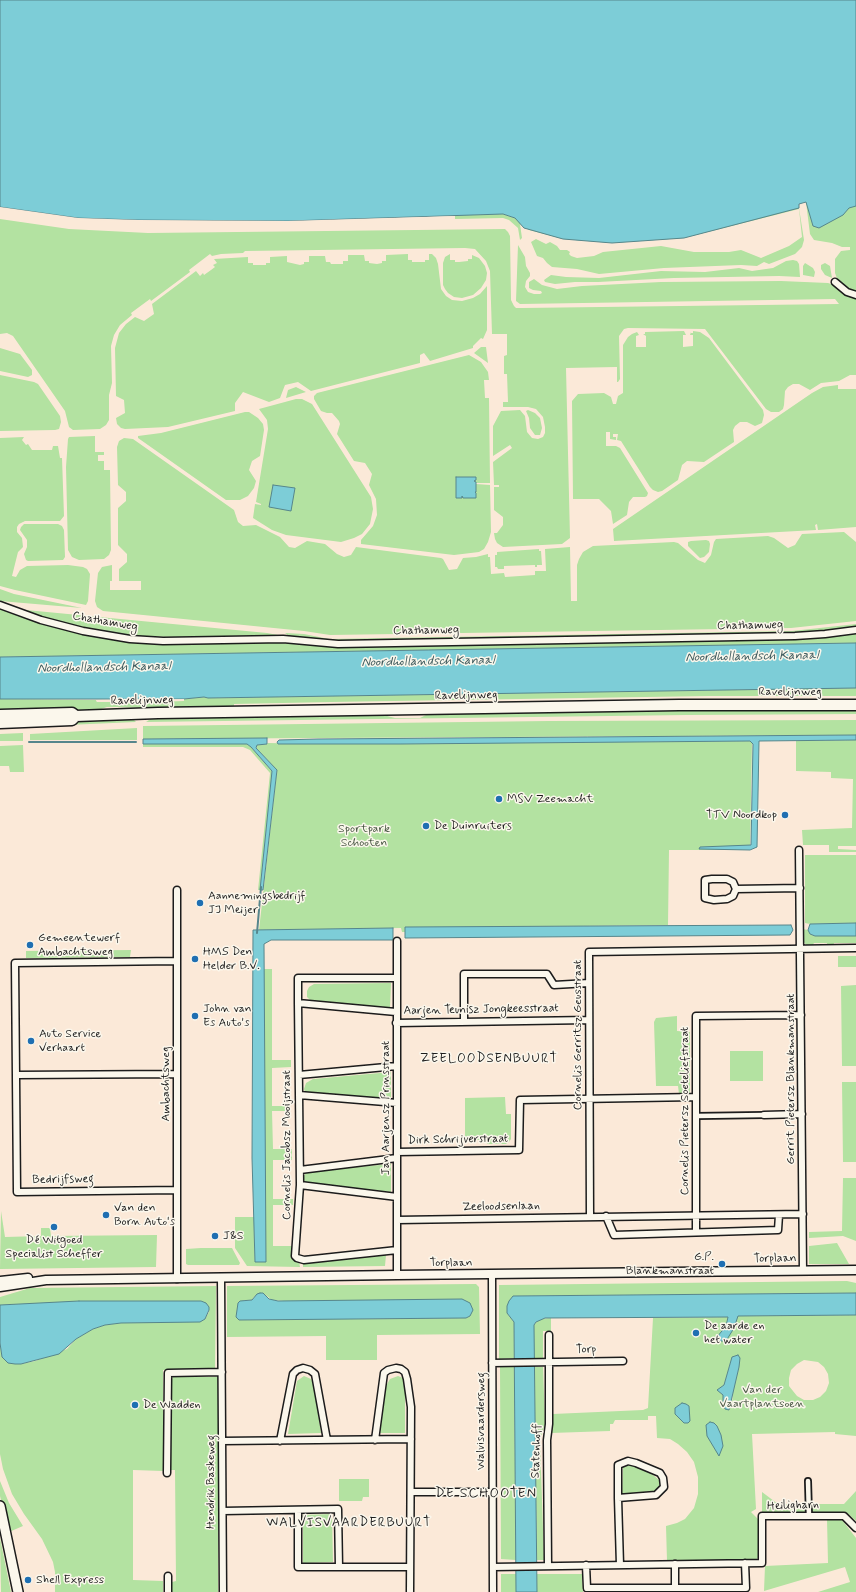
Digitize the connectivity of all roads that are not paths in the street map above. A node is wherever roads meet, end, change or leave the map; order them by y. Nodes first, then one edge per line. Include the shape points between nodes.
1 (835, 282) dead end
2 (856, 295) edge
3 (0, 605) edge
4 (856, 630) edge
5 (856, 705) edge
6 (0, 715) edge
7 (76, 716) junction
8 (0, 723) edge
9 (799, 850) dead end
10 (800, 888) junction
11 (736, 889) junction
12 (177, 890) dead end
13 (397, 941) dead end
14 (800, 948) junction
15 (856, 948) edge
16 (177, 961) junction
17 (397, 978) junction
18 (589, 983) junction
19 (298, 1003) junction
20 (396, 1012) junction
21 (801, 1015) junction
22 (589, 1020) junction
23 (464, 1021) junction
24 (396, 1022) junction
25 (397, 1066) junction
26 (177, 1074) junction
27 (16, 1075) junction
28 (299, 1075) junction
29 (299, 1095) junction
30 (696, 1097) junction
31 (590, 1100) junction
32 (397, 1103) junction
33 (802, 1114) junction
34 (764, 1115) joint
35 (696, 1116) junction
36 (397, 1155) junction
37 (300, 1170) junction
38 (300, 1185) junction
39 (177, 1190) junction
40 (397, 1197) junction
41 (803, 1214) junction
42 (779, 1215) junction
43 (606, 1216) junction
44 (696, 1216) junction
45 (590, 1217) junction
46 (397, 1220) junction
47 (696, 1232) junction
48 (397, 1250) junction
49 (856, 1270) edge
50 (803, 1271) junction
51 (397, 1275) junction
52 (492, 1275) junction
53 (221, 1278) junction
54 (177, 1279) junction
55 (46, 1280) junction
56 (0, 1281) edge
57 (0, 1287) edge
58 (549, 1335) dead end
59 (623, 1360) dead end
60 (492, 1362) junction
61 (549, 1362) junction
62 (222, 1372) junction
63 (411, 1439) junction
64 (327, 1440) junction
65 (375, 1440) junction
66 (222, 1441) junction
67 (280, 1441) junction
68 (167, 1473) dead end
69 (808, 1481) dead end
70 (411, 1492) junction
71 (492, 1492) junction
72 (618, 1498) junction
73 (0, 1506) edge
74 (298, 1510) junction
75 (223, 1511) junction
76 (809, 1516) junction
77 (856, 1528) edge
78 (746, 1563) junction
79 (675, 1564) junction
80 (586, 1565) junction
81 (620, 1565) junction
82 (545, 1566) junction
83 (339, 1567) junction
84 (492, 1567) junction
85 (410, 1568) junction
86 (168, 1576) dead end
87 (675, 1588) junction
88 (18, 1592) edge
89 (168, 1592) edge
90 (223, 1592) edge
91 (410, 1592) edge
92 (493, 1592) edge

1 - 2 street via 847,292
3 - 4 street, Chathamweg via 47,622 83,631 130,639 163,641 283,639 338,644 606,640 795,636
5 - 7 main road, Ravelijnweg via 672,705
6 - 7 main road, Ravelijnweg via 72,713
7 - 8 main road, Ravelijnweg via 72,720
9 - 10 street, Gerrit Pietersz Blankmanstraat
10 - 11 street
10 - 14 street, Gerrit Pietersz Blankmanstraat
11 - 11 street via 733,882 727,879 705,880 705,898 727,899 733,896
12 - 16 street, Ambachtsweg
13 - 17 street, Jan Aarjensz Prinsstraat
14 - 15 street, Cornelis Gerritsz Geusstraat
14 - 18 street, Cornelis Gerritsz Geusstraat via 589,952
14 - 21 street, Gerrit Pietersz Blankmanstraat
16 - 26 street, Ambachtsweg
16 - 27 street, Bedrijfsweg via 15,963
17 - 19 street, Cornelis Jacobsz Mooijstraat via 298,978
17 - 20 street, Jan Aarjensz Prinsstraat
18 - 22 street, Cornelis Gerritsz Geusstraat
18 - 23 street via 554,985 547,974 464,974
19 - 20 street
19 - 28 street, Cornelis Jacobsz Mooijstraat
20 - 24 street, Jan Aarjensz Prinsstraat
21 - 30 street, Cornelis Pietersz Soeteliefstraat via 696,1016
21 - 33 street, Gerrit Pietersz Blankmanstraat
22 - 23 street, Aarjen Teunisz Jongkeesstraat
22 - 31 street, Cornelis Gerritsz Geusstraat
23 - 24 street, Aarjen Teunisz Jongkeesstraat
24 - 25 street, Jan Aarjensz Prinsstraat
25 - 28 street
25 - 32 street, Jan Aarjensz Prinsstraat
26 - 27 street
26 - 39 street, Ambachtsweg
27 - 39 street, Bedrijfsweg via 17,1192
28 - 29 street, Cornelis Jacobsz Mooijstraat
29 - 32 street
29 - 37 street, Cornelis Jacobsz Mooijstraat
30 - 31 street
30 - 35 street, Cornelis Pietersz Soeteliefstraat
31 - 36 street, Dirk Schrijverstraat via 520,1100 519,1150
31 - 45 street, Cornelis Gerritsz Geusstraat
32 - 36 street, Jan Aarjensz Prinsstraat
33 - 34 street
33 - 41 street, Gerrit Pietersz Blankmanstraat
34 - 35 street
35 - 44 street, Cornelis Pietersz Soeteliefstraat
36 - 37 street
36 - 40 street, Jan Aarjensz Prinsstraat
37 - 38 street, Cornelis Jacobsz Mooijstraat
38 - 40 street
38 - 48 street, Cornelis Jacobsz Mooijstraat via 295,1252 297,1258 304,1260
39 - 54 street, Ambachtsweg
40 - 46 street, Jan Aarjensz Prinsstraat
41 - 42 street, Zeeloodsenlaan
41 - 50 street, Gerrit Pietersz Blankmanstraat
42 - 44 street, Zeeloodsenlaan
42 - 47 street via 778,1230
43 - 44 street, Zeeloodsenlaan
43 - 45 street, Zeeloodsenlaan
43 - 47 street via 614,1235
44 - 47 street
45 - 46 street, Zeeloodsenlaan
46 - 48 street, Jan Aarjensz Prinsstraat
48 - 51 street, Jan Aarjensz Prinsstraat
49 - 50 street, Torplaan
50 - 52 street, Torplaan
51 - 52 street, Torplaan
51 - 53 street, Torplaan
52 - 60 street, Walvisvaardersweg
53 - 54 street, Torplaan
53 - 62 street, Hendrik Baskeweg
54 - 55 street, Torplaan
55 - 56 street, Torplaan via 23,1277
55 - 57 street, Torplaan
58 - 61 street
59 - 61 street, Torp
60 - 61 street, Torp
60 - 71 street, Walvisvaardersweg
61 - 82 street, Statenhoff
62 - 66 street, Hendrik Baskeweg
62 - 68 street via 168,1373
63 - 65 street
63 - 65 street via 411,1407 407,1379 405,1372 396,1368 384,1373
63 - 70 street
64 - 65 street
64 - 67 street
64 - 67 street via 315,1374 303,1368 293,1374
66 - 67 street
66 - 75 street, Hendrik Baskeweg
69 - 76 street
70 - 71 street
70 - 85 street
71 - 84 street, Walvisvaardersweg
72 - 72 street via 656,1495 664,1487 663,1478 660,1473 636,1463 621,1463 618,1465
72 - 81 street
73 - 88 main road
74 - 75 street
74 - 83 street via 298,1566
74 - 83 street via 338,1509
75 - 90 street, Hendrik Baskeweg
76 - 77 street, Heiligharn via 844,1516
76 - 78 street, Heiligharn via 762,1516 762,1563
78 - 79 street, Heiligharn
78 - 87 street via 746,1588
79 - 81 street, Heiligharn
79 - 87 street
80 - 81 street, Heiligharn
80 - 82 street, Heiligharn
80 - 87 street via 587,1588
82 - 84 street, Heiligharn
83 - 85 street
84 - 92 street, Walvisvaardersweg
85 - 91 street
86 - 89 street

